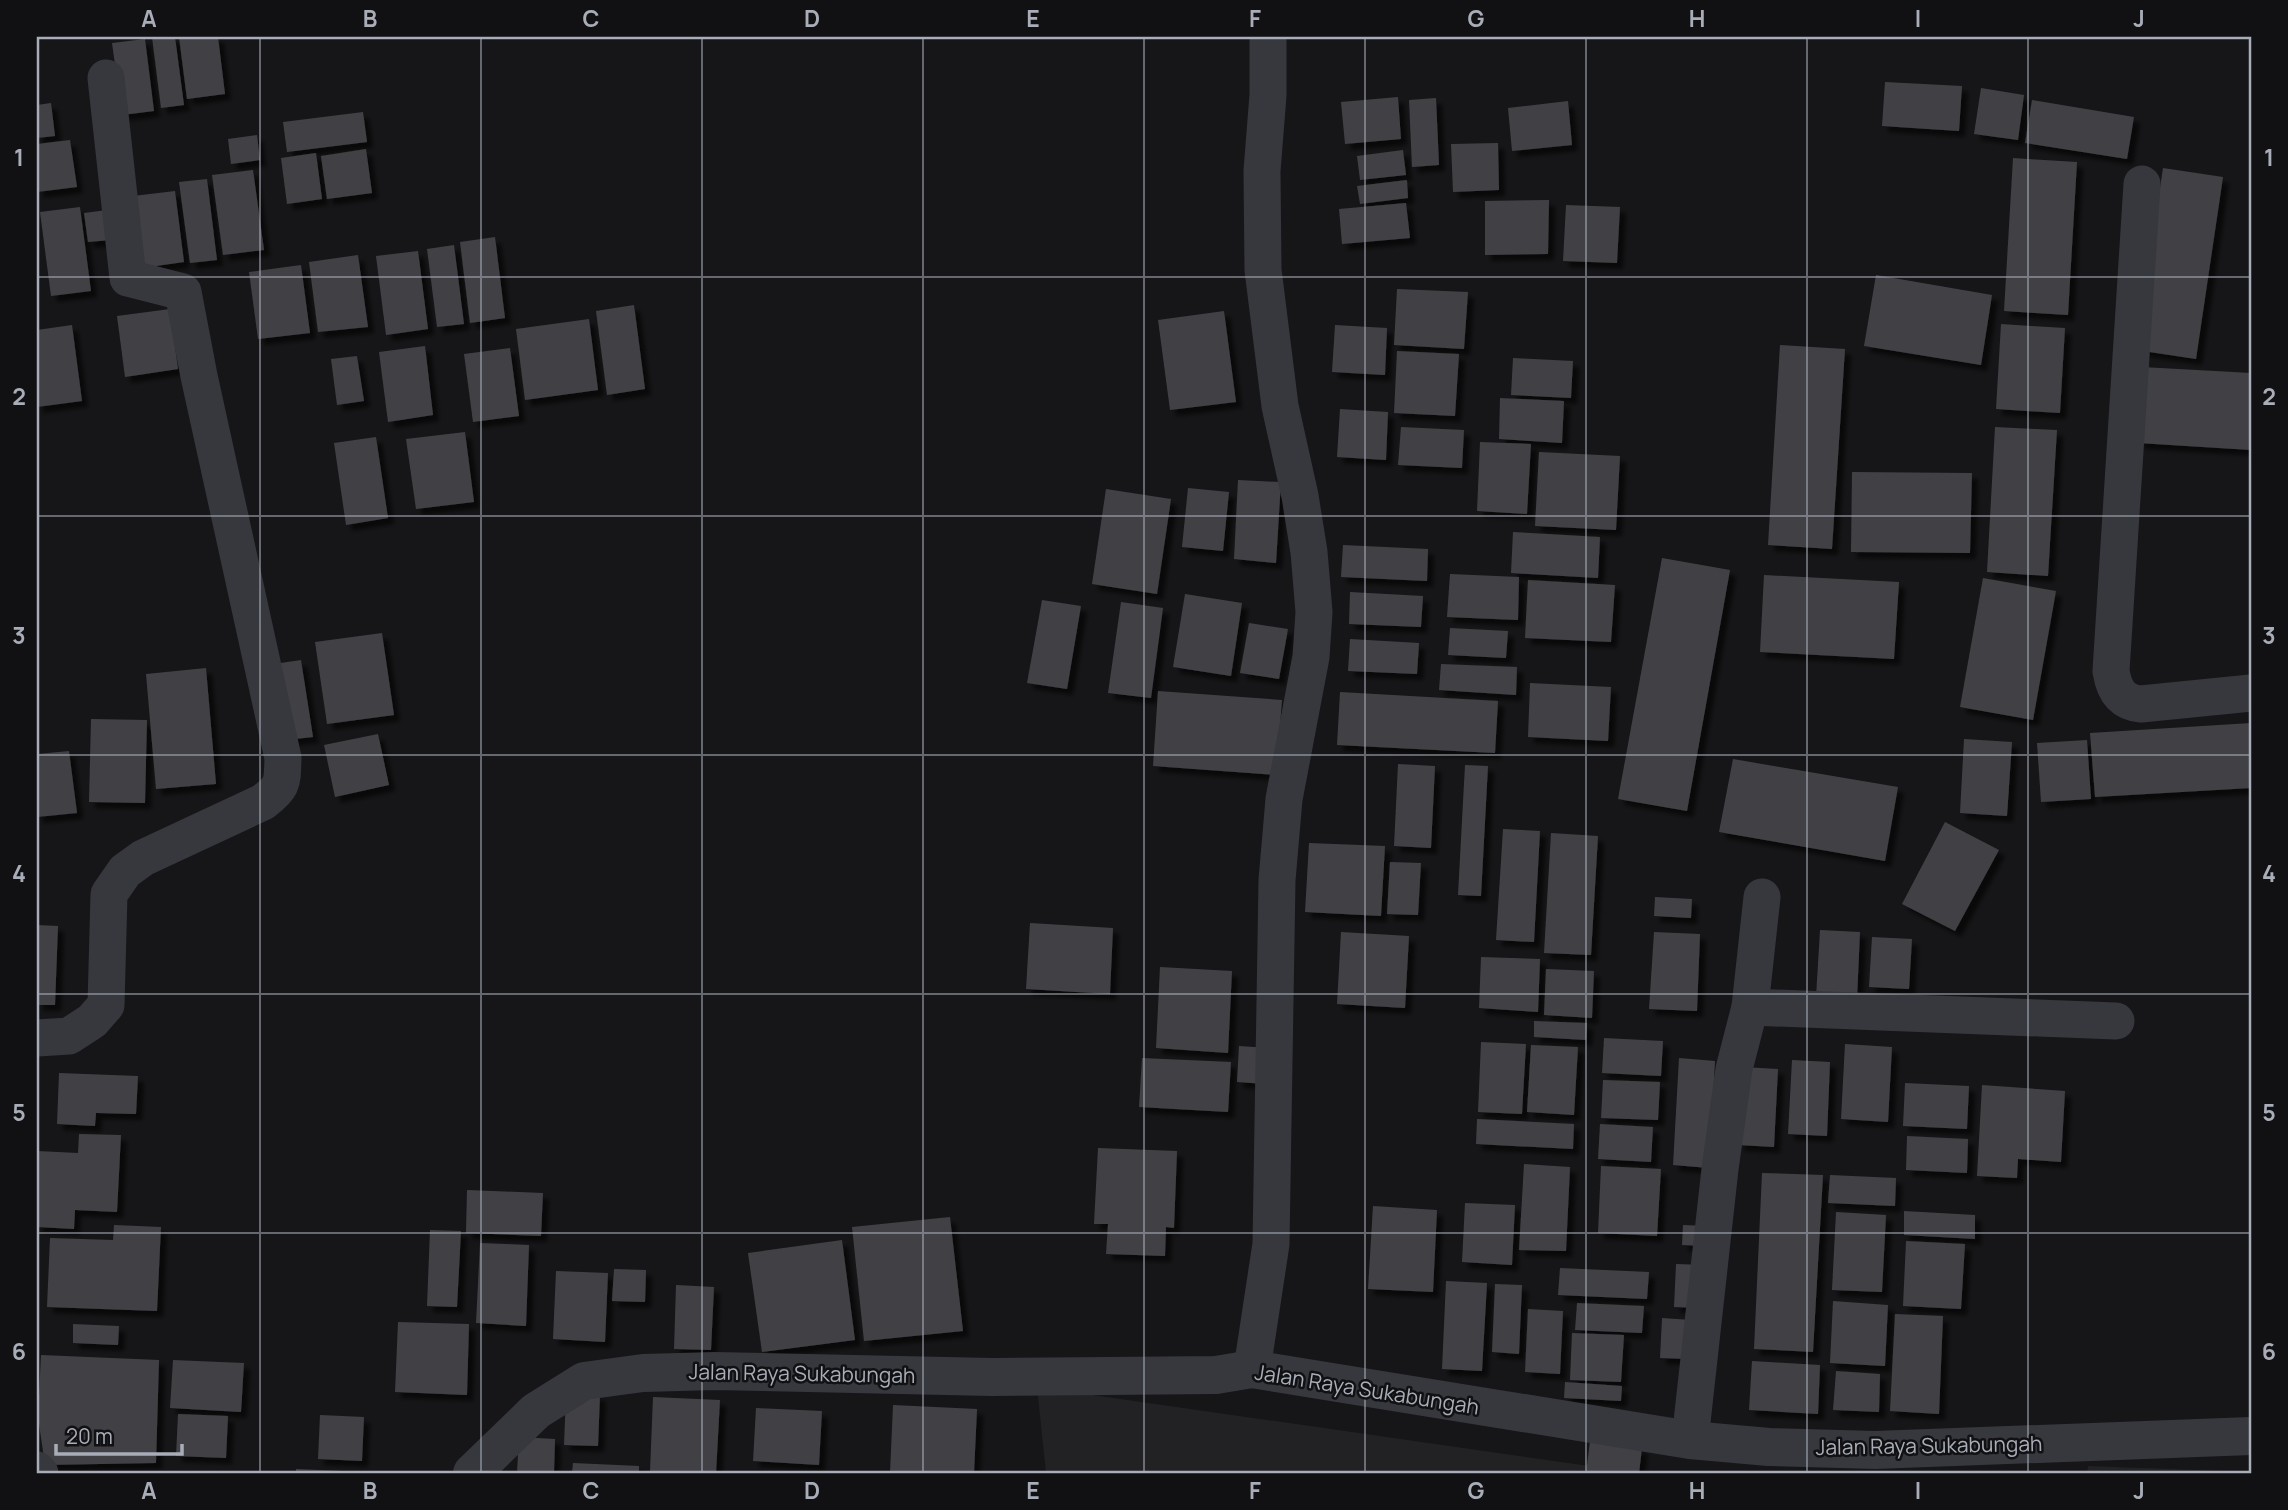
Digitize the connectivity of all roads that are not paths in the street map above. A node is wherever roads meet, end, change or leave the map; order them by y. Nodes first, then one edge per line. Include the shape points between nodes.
1 (1268, 37) edge
2 (106, 78) dead end
3 (2141, 184) dead end
4 (2251, 693) edge
5 (1762, 897) dead end
6 (1750, 1007) junction
7 (2116, 1021) dead end
8 (37, 1038) edge
9 (1252, 1369) junction
10 (2251, 1436) edge
11 (1690, 1440) junction
12 (472, 1473) edge

1 - 9 street via 1263,270 1280,406 1309,552 1314,612 1311,657 1280,840 1271,1244
2 - 8 street via 128,278 183,292 283,758 282,778 278,790 263,802 143,858 125,871 108,894 106,1005 69,1037
3 - 4 street via 2113,684 2119,696 2141,704
5 - 6 street
6 - 7 street
6 - 11 street via 1734,1069 1720,1169
9 - 11 street, Jalan Raya Sukabungah
9 - 12 street, Jalan Raya Sukabungah via 1216,1375 992,1377 643,1373 584,1381 536,1411
10 - 11 street, Jalan Raya Sukabungah via 1875,1450

